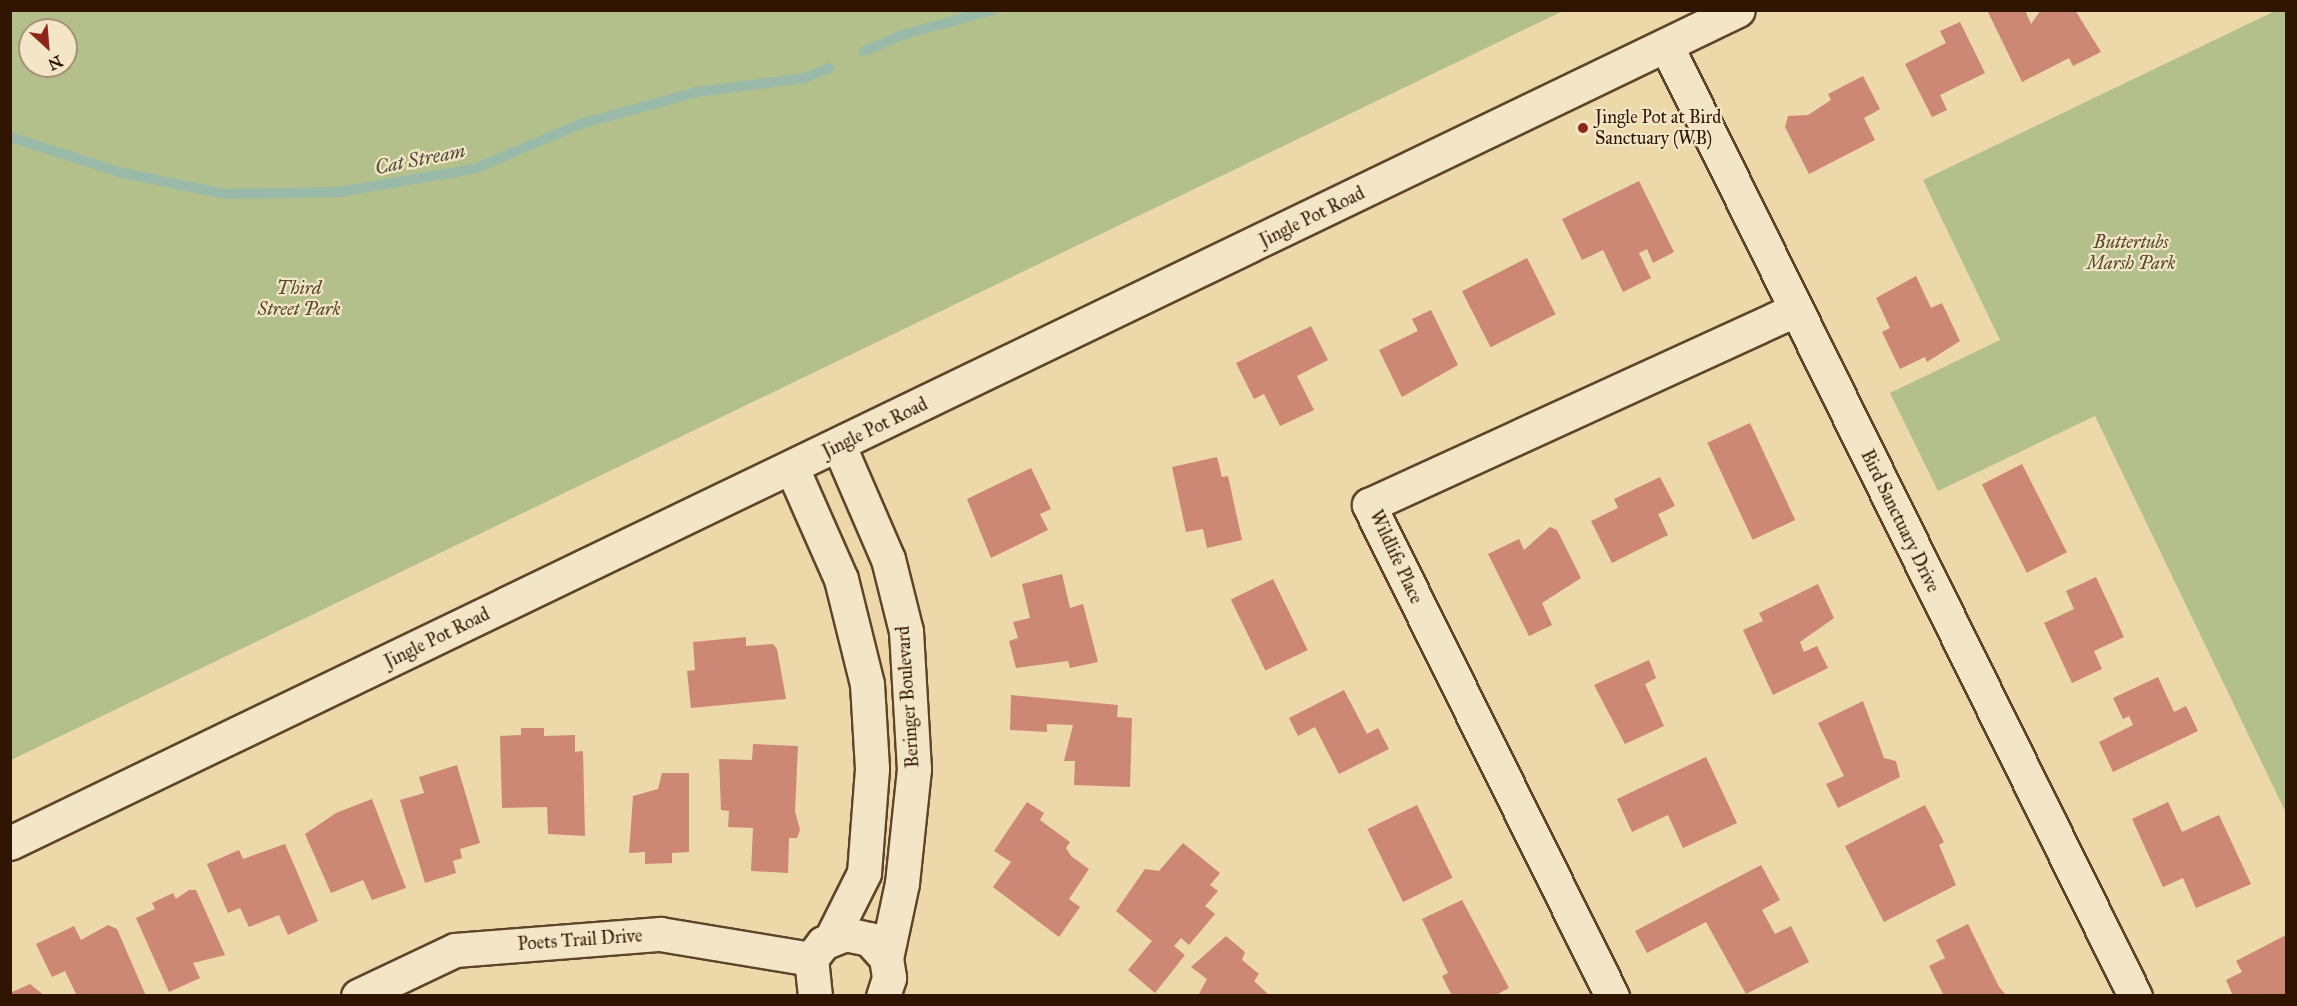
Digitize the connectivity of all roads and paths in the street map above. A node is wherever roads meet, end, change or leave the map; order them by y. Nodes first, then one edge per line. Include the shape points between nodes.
1 (1738, 10) edge
2 (1666, 45) junction
3 (1795, 310) junction
4 (839, 446) junction
5 (792, 468) junction
6 (10, 843) edge
7 (822, 948) junction
8 (889, 984) edge
9 (358, 996) edge
10 (815, 996) edge
11 (1612, 996) edge
12 (2135, 996) edge

1 - 2 street, Jingle Pot Road
2 - 3 street, Bird Sanctuary Drive
2 - 4 street, Jingle Pot Road
3 - 11 street, Wildlife Place via 1369,505
3 - 12 street, Bird Sanctuary Drive
4 - 5 street, Jingle Pot Road
4 - 8 street, Beringer Boulevard via 888,559 906,631 914,769
5 - 6 street, Jingle Pot Road
5 - 7 street via 841,579 867,684 872,769 864,873
7 - 8 street, Poets Trail Drive via 857,934
7 - 9 street, Poets Trail Drive via 660,934 455,950
7 - 10 street

